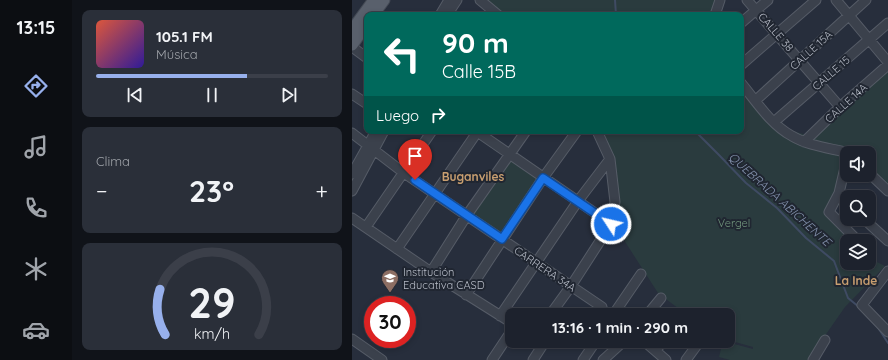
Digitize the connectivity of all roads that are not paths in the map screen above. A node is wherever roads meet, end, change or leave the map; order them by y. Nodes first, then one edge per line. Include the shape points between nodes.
1 (374, 0) edge
2 (384, 0) edge
3 (449, 0) edge
4 (457, 0) edge
5 (480, 0) edge
6 (720, 0) edge
7 (748, 0) edge
8 (768, 0) edge
9 (816, 0) edge
10 (836, 0) edge
11 (866, 0) edge
12 (756, 10) junction
13 (366, 12) edge
14 (375, 12) edge
15 (442, 12) edge
16 (449, 12) edge
17 (494, 12) edge
18 (715, 12) edge
19 (849, 15) junction
20 (364, 16) edge
21 (744, 20) edge
22 (888, 23) edge
23 (364, 26) edge
24 (354, 32) edge
25 (777, 34) junction
26 (869, 40) junction
27 (352, 46) edge
28 (364, 56) edge
29 (800, 60) junction
30 (744, 62) edge
31 (888, 63) edge
32 (819, 83) junction
33 (744, 86) edge
34 (352, 94) edge
35 (756, 100) junction
36 (364, 102) edge
37 (840, 107) junction
38 (774, 122) junction
39 (352, 133) edge
40 (375, 134) edge
41 (382, 134) edge
42 (430, 134) edge
43 (475, 134) edge
44 (481, 134) edge
45 (524, 134) edge
46 (575, 134) edge
47 (598, 134) edge
48 (804, 142) junction
49 (371, 148) junction
50 (840, 151) edge
51 (509, 155) junction
52 (610, 159) junction
53 (404, 173) junction
54 (352, 174) edge
55 (543, 178) junction
56 (876, 179) edge
57 (842, 182) edge
58 (352, 190) edge
59 (888, 191) edge
60 (839, 193) joint
61 (436, 194) junction
62 (578, 201) junction
63 (467, 215) junction
64 (352, 218) edge
65 (611, 224) junction
66 (872, 226) edge
67 (366, 227) junction
68 (851, 234) edge
69 (502, 239) junction
70 (888, 241) edge
71 (398, 249) junction
72 (535, 262) junction
73 (888, 271) edge
74 (431, 272) junction
75 (641, 274) dead end
76 (571, 286) junction
77 (466, 295) junction
78 (661, 298) dead end
79 (602, 307) dead end
80 (555, 308) edge
81 (618, 308) edge
82 (653, 308) edge
83 (500, 316) junction
84 (505, 319) edge
85 (888, 332) edge
86 (352, 339) edge
87 (505, 340) edge
88 (824, 340) dead end
89 (540, 348) edge
90 (591, 348) edge
91 (616, 348) edge
92 (653, 348) edge
93 (695, 348) edge
94 (656, 350) joint
95 (378, 359) edge
96 (492, 360) edge
97 (533, 360) edge
98 (583, 360) edge
99 (603, 360) edge
100 (666, 360) edge
101 (686, 360) edge
102 (813, 360) edge

1 - 13 main road
2 - 14 main road
3 - 15 street
4 - 16 street
5 - 17 street
6 - 18 street
7 - 12 street, CALLE 38
8 - 12 street
9 - 25 street
10 - 19 street
11 - 19 street, CALLE 15A
12 - 21 street
12 - 25 street, CALLE 38
19 - 26 street
19 - 29 street, CALLE 15A
20 - 24 main road
22 - 26 street, CALLE 15
23 - 24 main road
24 - 27 main road
25 - 29 street, CALLE 38
25 - 30 street
26 - 31 street
26 - 32 street, CALLE 15
27 - 28 street
29 - 32 street, CALLE 38
29 - 35 street, CALLE 15A
31 - 37 street, CALLE 14A
32 - 37 street, CALLE 38
32 - 38 street, CALLE 15
33 - 35 street
34 - 36 street
35 - 38 street
37 - 48 street, CALLE 14A
38 - 48 street via 791,136
39 - 49 street, CARRERA 34A
40 - 49 street
41 - 49 street
42 - 53 street
43 - 61 street
44 - 51 street
45 - 51 street
46 - 55 street
47 - 52 street
48 - 50 street
49 - 53 street, CARRERA 34A
49 - 54 street
49 - 58 street
51 - 55 street
51 - 63 street
52 - 62 street
52 - 65 street via 615,202
53 - 61 street, CARRERA 34A
53 - 67 street
55 - 62 street
55 - 69 street
56 - 59 street
57 - 60 street
60 - 68 street via 829,212
61 - 63 street, CARRERA 34A
61 - 71 street
62 - 65 street
62 - 72 street
63 - 69 street, CARRERA 34A
63 - 74 street
64 - 67 street
65 - 76 street
66 - 70 street
67 - 71 street
69 - 72 street, CARRERA 34A
69 - 77 street
71 - 74 street
72 - 76 street, CARRERA 34A
72 - 83 street
73 - 85 street via 862,305
74 - 77 street
75 - 81 street
76 - 79 street, CARRERA 34A
76 - 80 street
77 - 83 street
78 - 82 street
83 - 84 street
86 - 95 street
87 - 96 street
88 - 102 street
89 - 97 street
90 - 98 street
91 - 99 street
92 - 94 street
93 - 101 street
94 - 100 street

